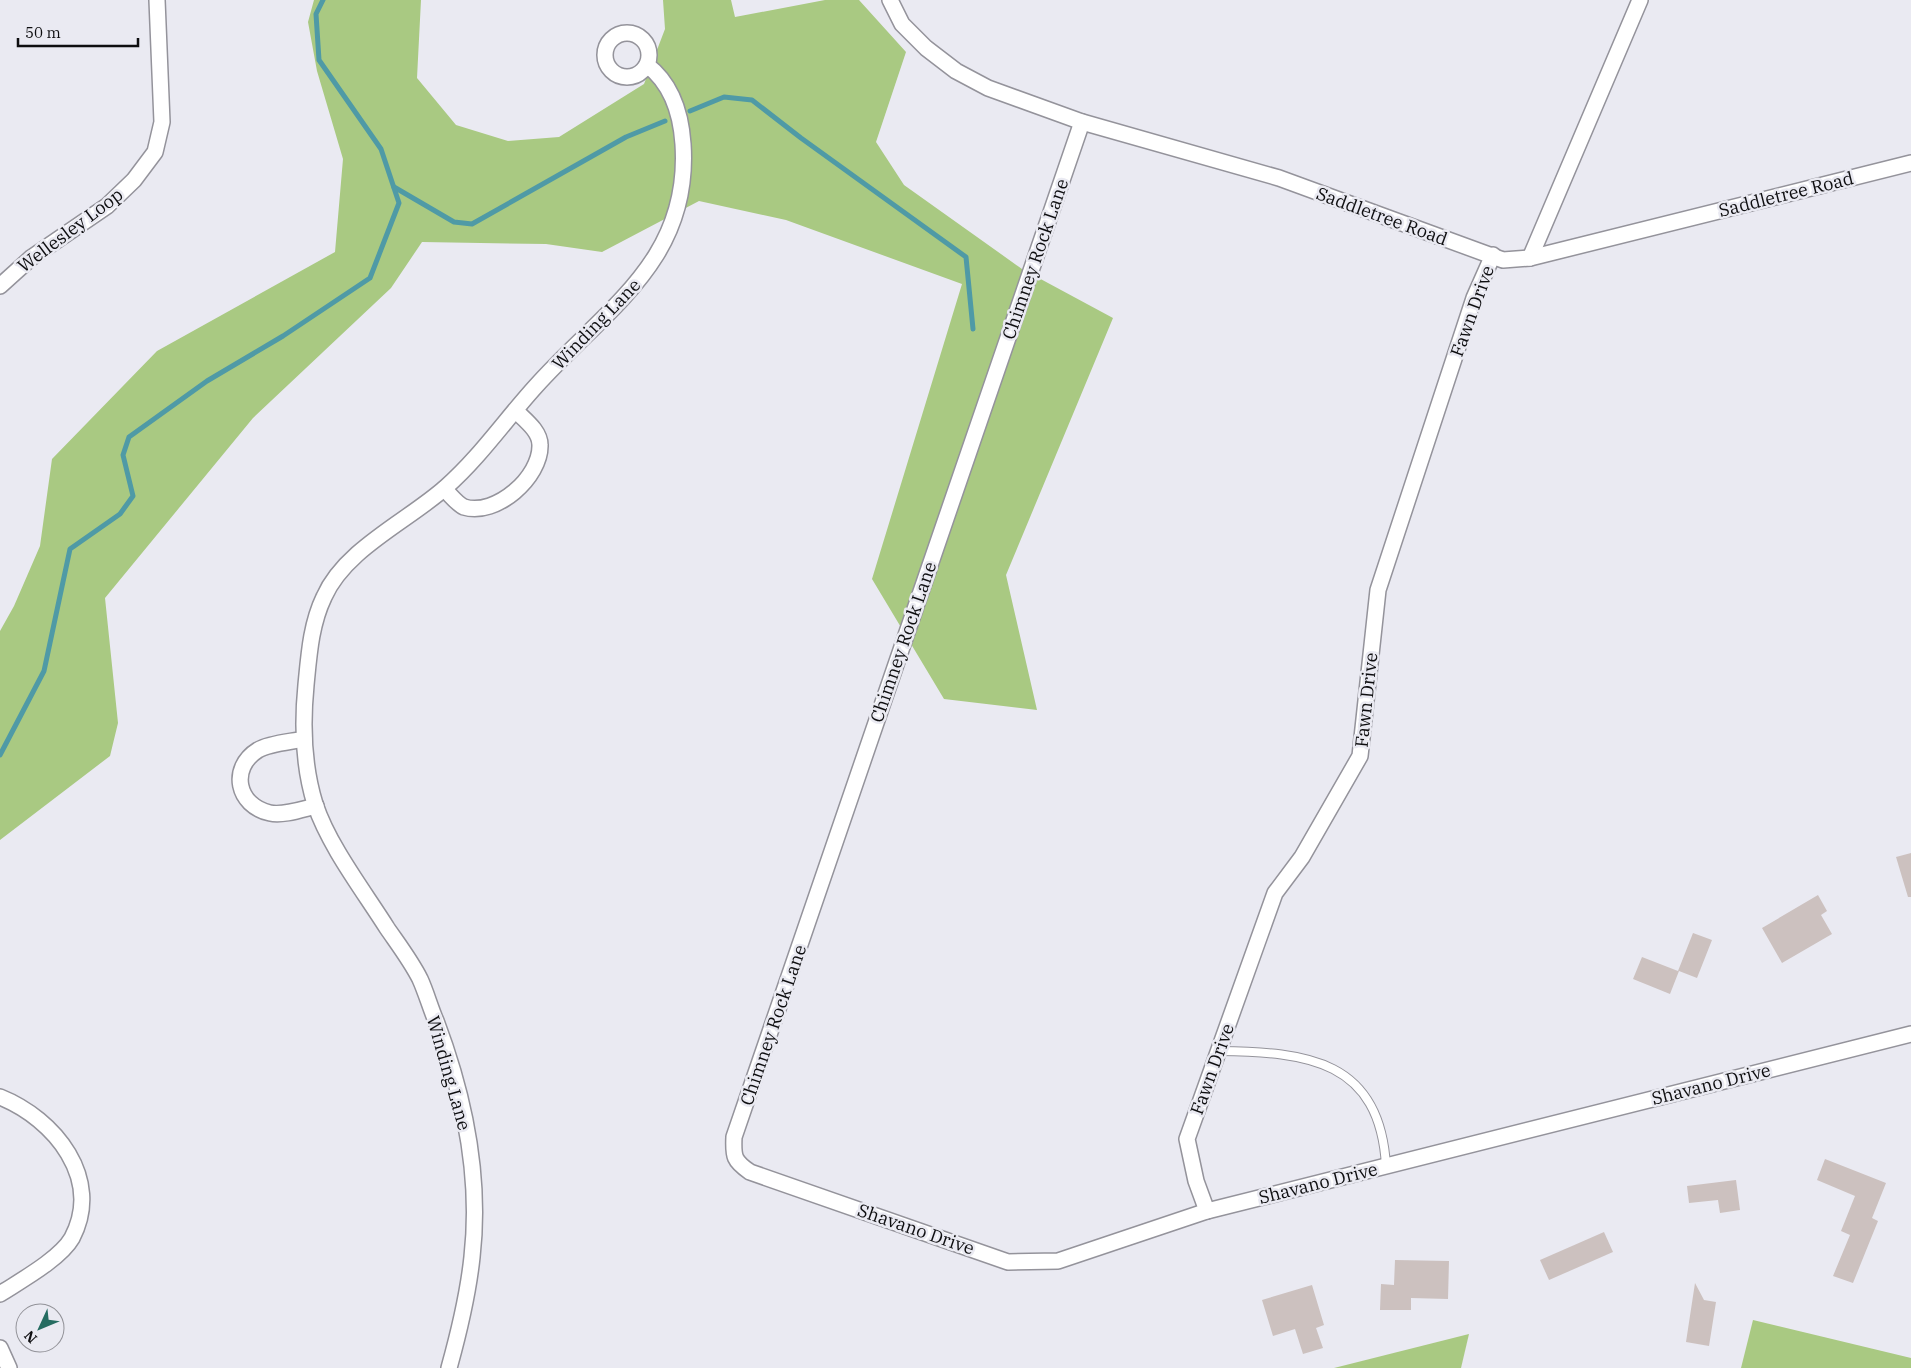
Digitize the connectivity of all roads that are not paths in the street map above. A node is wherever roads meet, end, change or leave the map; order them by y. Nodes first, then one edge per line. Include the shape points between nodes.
1 (157, 0) edge
2 (890, 0) edge
3 (1640, 0) edge
4 (647, 65) dead end
5 (1082, 122) junction
6 (1911, 162) edge
7 (1492, 255) junction
8 (1530, 258) junction
9 (0, 286) edge
10 (516, 411) junction
11 (444, 489) junction
12 (304, 738) junction
13 (316, 806) junction
14 (1911, 1034) edge
15 (1219, 1051) junction
16 (0, 1097) edge
17 (737, 1163) joint
18 (1386, 1166) junction
19 (1207, 1211) junction
20 (0, 1294) edge
21 (0, 1348) edge
22 (9, 1368) edge
23 (448, 1368) edge

1 - 9 street, Wellesley Loop via 162,122 155,152 134,180 108,206 31,258
2 - 5 street, Saddletree Road via 902,24 956,71 988,88
3 - 8 street
4 - 10 street, Winding Lane via 660,75 670,90 682,129 684,167 678,210 659,252 632,289 535,387
5 - 7 street, Saddletree Road via 1278,178
5 - 17 street, Chimney Rock Lane via 734,1137 733,1152
6 - 8 street, Saddletree Road
7 - 8 street, Saddletree Road via 1503,260
7 - 15 street, Fawn Drive via 1474,298 1378,590 1360,756 1302,857 1275,893
10 - 11 street, Winding Lane
10 - 11 street via 532,426 540,444 535,467 519,486 499,502 482,509 463,506
11 - 12 street, Winding Lane via 357,555 339,571 325,594 314,622 303,716
12 - 13 street, Winding Lane via 307,770
12 - 13 street via 260,749 245,761 238,776 244,796 258,810 273,814
13 - 23 street, Winding Lane via 329,834 420,979 445,1047 466,1122 473,1190 472,1256 461,1322
14 - 18 street, Shavano Drive
15 - 18 lane via 1274,1052 1308,1058 1328,1066 1351,1082 1370,1102 1380,1122
15 - 19 street, Fawn Drive via 1187,1139 1196,1181
16 - 20 street via 19,1105 64,1145 81,1181 83,1207 71,1239 47,1263
17 - 19 street, Shavano Drive via 750,1172 1008,1262 1058,1261
18 - 19 street, Shavano Drive
21 - 22 street

